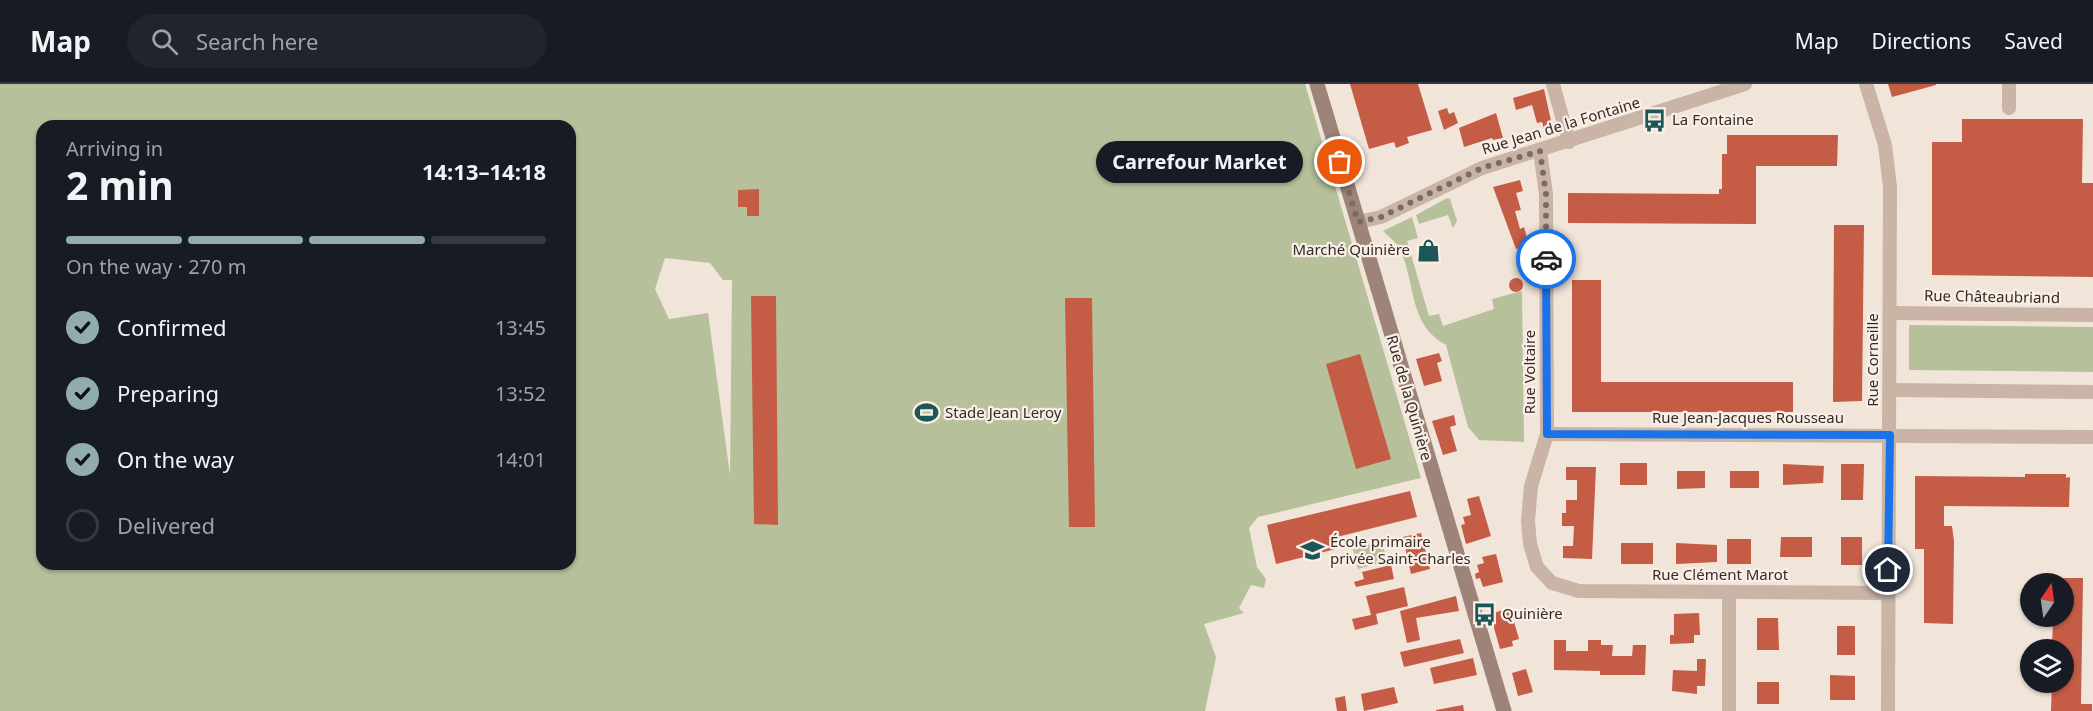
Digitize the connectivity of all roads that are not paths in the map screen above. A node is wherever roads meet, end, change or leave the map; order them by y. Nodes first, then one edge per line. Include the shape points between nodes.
1 (1317, 84) edge
2 (1553, 84) edge
3 (1745, 84) edge
4 (1866, 84) edge
5 (2009, 84) edge
6 (2009, 108) dead end
7 (1569, 142) junction
8 (1540, 151) junction
9 (1358, 222) junction
10 (1890, 313) junction
11 (2093, 315) edge
12 (1890, 390) junction
13 (2093, 392) edge
14 (1547, 434) junction
15 (1890, 435) junction
16 (2093, 437) edge
17 (1552, 583) joint
18 (1729, 592) junction
19 (1888, 593) junction
20 (1503, 711) edge
21 (1729, 711) edge
22 (1888, 711) edge

1 - 9 street, Rue de la Quinière
2 - 7 street
3 - 7 street, Rue Jean de la Fontaine
4 - 10 street, Rue Corneille via 1889,164
5 - 6 street
7 - 8 street, Rue Jean de la Fontaine
8 - 9 street, Rue Jean de la Fontaine via 1482,168 1381,217
8 - 14 street, Rue Voltaire via 1546,194
9 - 20 street, Rue de la Quinière
10 - 11 street, Rue Châteaubriand
10 - 12 street, Rue Corneille
12 - 13 street
12 - 15 street, Rue Corneille
14 - 15 street, Rue Jean-Jacques Rousseau
14 - 17 street, Rue Voltaire via 1531,486 1528,521 1537,567
15 - 16 street, Rue Jean-Jacques Rousseau
15 - 19 street, Rue Corneille
17 - 18 street, Rue Clément Marot via 1579,591
18 - 19 street, Rue Clément Marot
18 - 21 street
19 - 22 street, Rue Corneille

